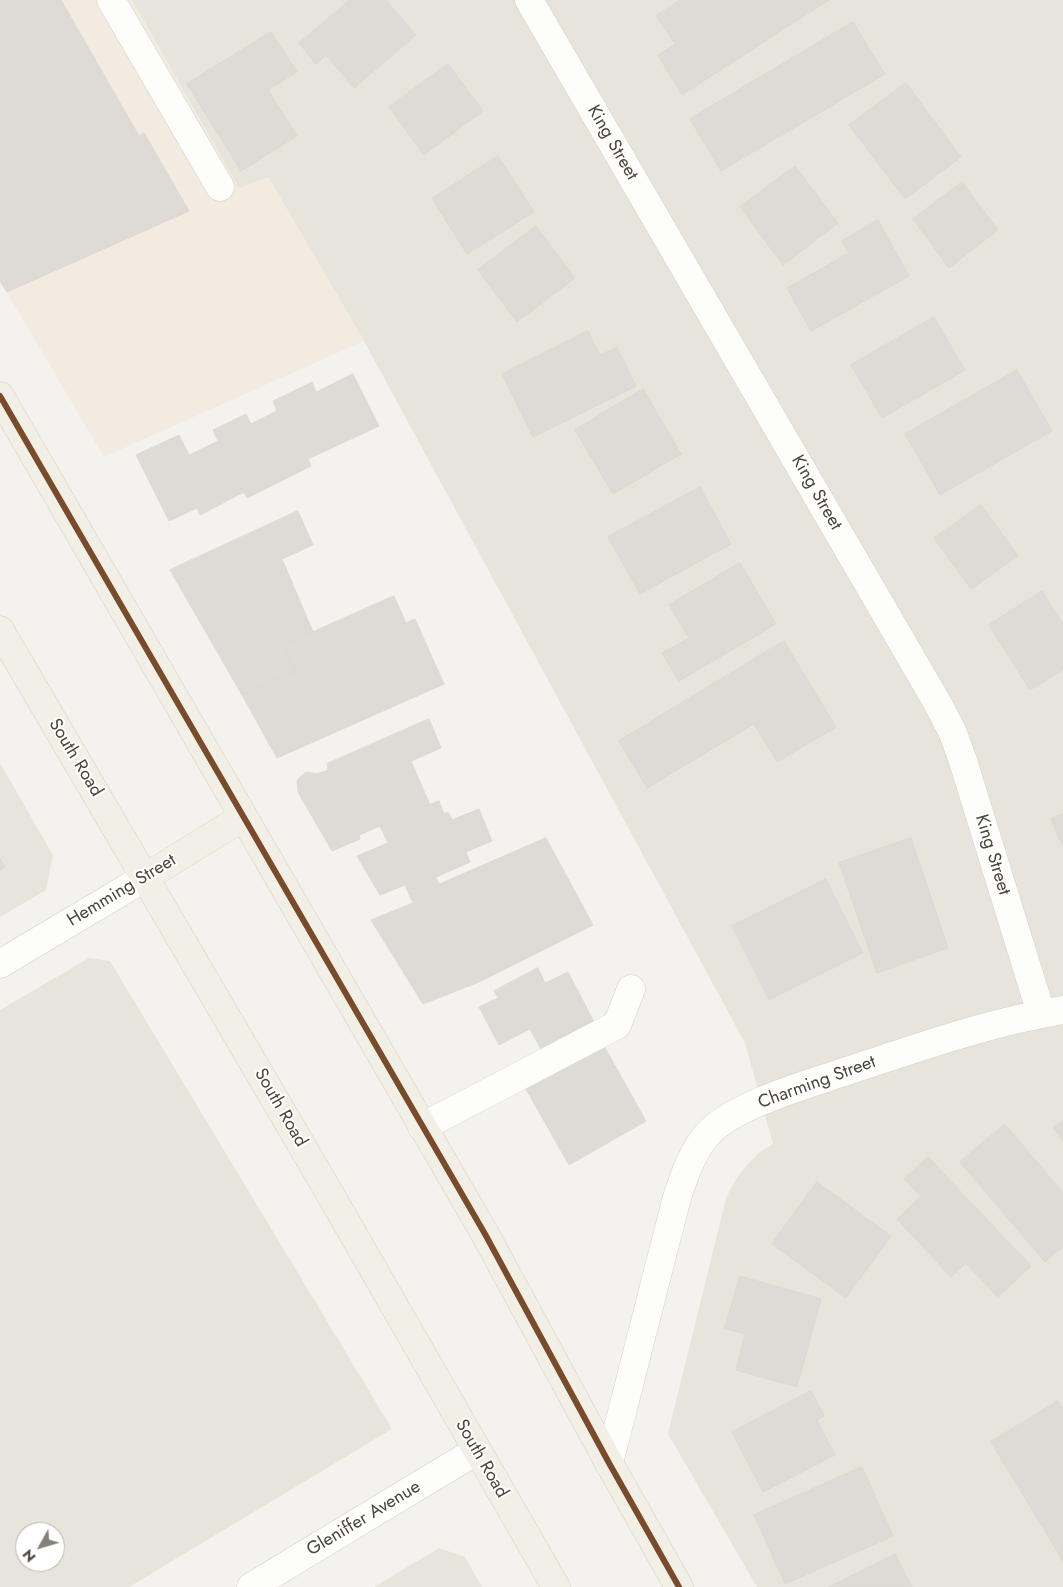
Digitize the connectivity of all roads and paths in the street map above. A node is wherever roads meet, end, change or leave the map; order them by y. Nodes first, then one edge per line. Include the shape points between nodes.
1 (111, 0) edge
2 (529, 0) edge
3 (220, 187) dead end
4 (0, 396) edge
5 (0, 630) edge
6 (243, 817) junction
7 (146, 878) junction
8 (0, 964) edge
9 (631, 988) dead end
10 (1052, 1012) edge
11 (422, 1127) junction
12 (476, 1451) junction
13 (609, 1463) junction
14 (251, 1587) edge
15 (556, 1587) edge
16 (679, 1587) edge

1 - 3 street
2 - 10 street, King Street via 938,704 963,760
4 - 6 main road
5 - 7 main road, South Road
6 - 7 main road, Hemming Street
6 - 11 main road
7 - 8 street, Hemming Street
7 - 12 main road, South Road
9 - 11 street via 617,1025
10 - 13 street, Charming Street via 921,1046 772,1096 725,1121 706,1136 689,1166 676,1201
11 - 13 main road
12 - 14 street, Gleniffer Avenue
12 - 15 main road, South Road
13 - 16 main road

